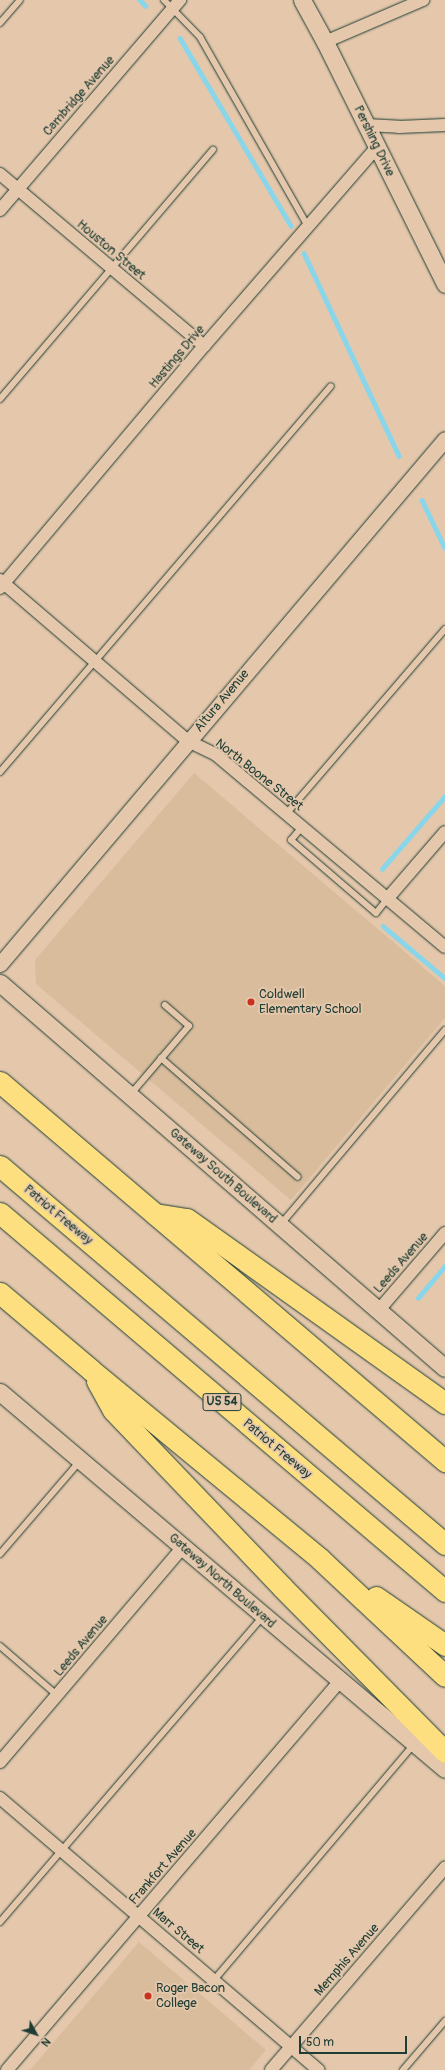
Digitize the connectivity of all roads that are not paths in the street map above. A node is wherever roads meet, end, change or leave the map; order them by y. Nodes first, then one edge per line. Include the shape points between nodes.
1 (20, 0) edge
2 (302, 0) edge
3 (423, 0) edge
4 (172, 3) edge
5 (0, 23) edge
6 (325, 42) junction
7 (366, 125) junction
8 (445, 125) edge
9 (377, 147) junction
10 (213, 150) dead end
11 (0, 174) edge
12 (18, 189) junction
13 (0, 210) edge
14 (308, 226) junction
15 (112, 269) junction
16 (445, 284) edge
17 (204, 346) junction
18 (331, 386) dead end
19 (0, 399) edge
20 (445, 439) edge
21 (1, 584) edge
22 (445, 629) edge
23 (95, 661) junction
24 (188, 741) junction
25 (0, 772) edge
26 (286, 814) junction
27 (302, 827) junction
28 (445, 832) edge
29 (388, 898) junction
30 (445, 947) edge
31 (0, 964) edge
32 (0, 983) edge
33 (165, 1005) dead end
34 (445, 1030) edge
35 (161, 1058) junction
36 (0, 1082) edge
37 (130, 1095) junction
38 (0, 1166) edge
39 (298, 1177) dead end
40 (0, 1213) edge
41 (155, 1214) junction
42 (280, 1226) junction
43 (445, 1233) edge
44 (0, 1293) edge
45 (378, 1311) junction
46 (445, 1368) edge
47 (90, 1370) junction
48 (0, 1392) edge
49 (445, 1403) edge
50 (81, 1460) junction
51 (445, 1461) edge
52 (445, 1544) edge
53 (183, 1547) junction
54 (0, 1554) edge
55 (320, 1559) junction
56 (445, 1591) edge
57 (263, 1616) junction
58 (445, 1645) edge
59 (0, 1646) edge
60 (445, 1676) edge
61 (340, 1682) junction
62 (57, 1695) junction
63 (414, 1744) junction
64 (445, 1752) edge
65 (0, 1762) edge
66 (445, 1769) edge
67 (0, 1798) edge
68 (62, 1851) junction
69 (445, 1868) edge
70 (139, 1916) junction
71 (0, 1922) edge
72 (214, 1980) junction
73 (445, 2021) edge
74 (292, 2046) junction
75 (7, 2070) edge
76 (271, 2070) edge
77 (319, 2070) edge
78 (403, 2070) edge

1 - 5 lane
2 - 6 main road, Pershing Drive
3 - 6 street
4 - 12 street, Cambridge Avenue
4 - 14 lane via 200,37
6 - 7 main road, Pershing Drive
7 - 8 street
7 - 9 main road, Pershing Drive
9 - 14 street, Hastings Drive
9 - 16 main road, Pershing Drive
10 - 15 lane
11 - 12 street, Houston Street
12 - 13 street, Cambridge Avenue
12 - 15 street, Houston Street
14 - 17 street, Hastings Drive
15 - 17 street, Houston Street
15 - 19 lane
17 - 21 street, Hastings Drive
18 - 23 lane
20 - 24 street, Altura Avenue
21 - 23 street, North Boone Street
22 - 26 lane
23 - 24 street, North Boone Street
23 - 25 lane
24 - 26 street, North Boone Street via 215,754
24 - 31 street, Altura Avenue
26 - 27 street, North Boone Street
27 - 29 street, North Boone Street
27 - 29 lane via 291,840 376,912
28 - 29 street
29 - 30 street, North Boone Street
32 - 37 main road, Gateway South Boulevard
33 - 35 lane via 189,1026
34 - 42 lane
35 - 37 lane
35 - 39 lane
36 - 41 highway
37 - 42 main road, Gateway South Boulevard
38 - 52 highway, Patriot Freeway / US 54
40 - 56 highway, Patriot Freeway / US 54
41 - 49 highway via 186,1219
41 - 51 highway
42 - 45 main road, Gateway South Boulevard
43 - 45 street, Leeds Avenue
44 - 47 highway
45 - 46 main road, Gateway South Boulevard
47 - 55 highway
47 - 64 highway via 113,1410
48 - 50 main road, Gateway North Boulevard
50 - 53 main road, Gateway North Boulevard
50 - 54 lane
53 - 57 main road, Gateway North Boulevard
53 - 62 street, Leeds Avenue
55 - 58 highway
55 - 60 highway
57 - 61 main road, Gateway North Boulevard
57 - 68 lane
59 - 62 lane
61 - 63 main road, Gateway North Boulevard
61 - 70 street, Frankfort Avenue
62 - 65 street, Leeds Avenue
63 - 66 main road, Gateway North Boulevard
63 - 72 lane
67 - 68 street, Marr Street
68 - 70 street, Marr Street
68 - 71 lane
69 - 74 street, Memphis Avenue
70 - 72 street, Marr Street
70 - 75 street, Frankfort Avenue
72 - 74 street, Marr Street
73 - 78 lane
74 - 76 street, Memphis Avenue
74 - 77 street, Marr Street

